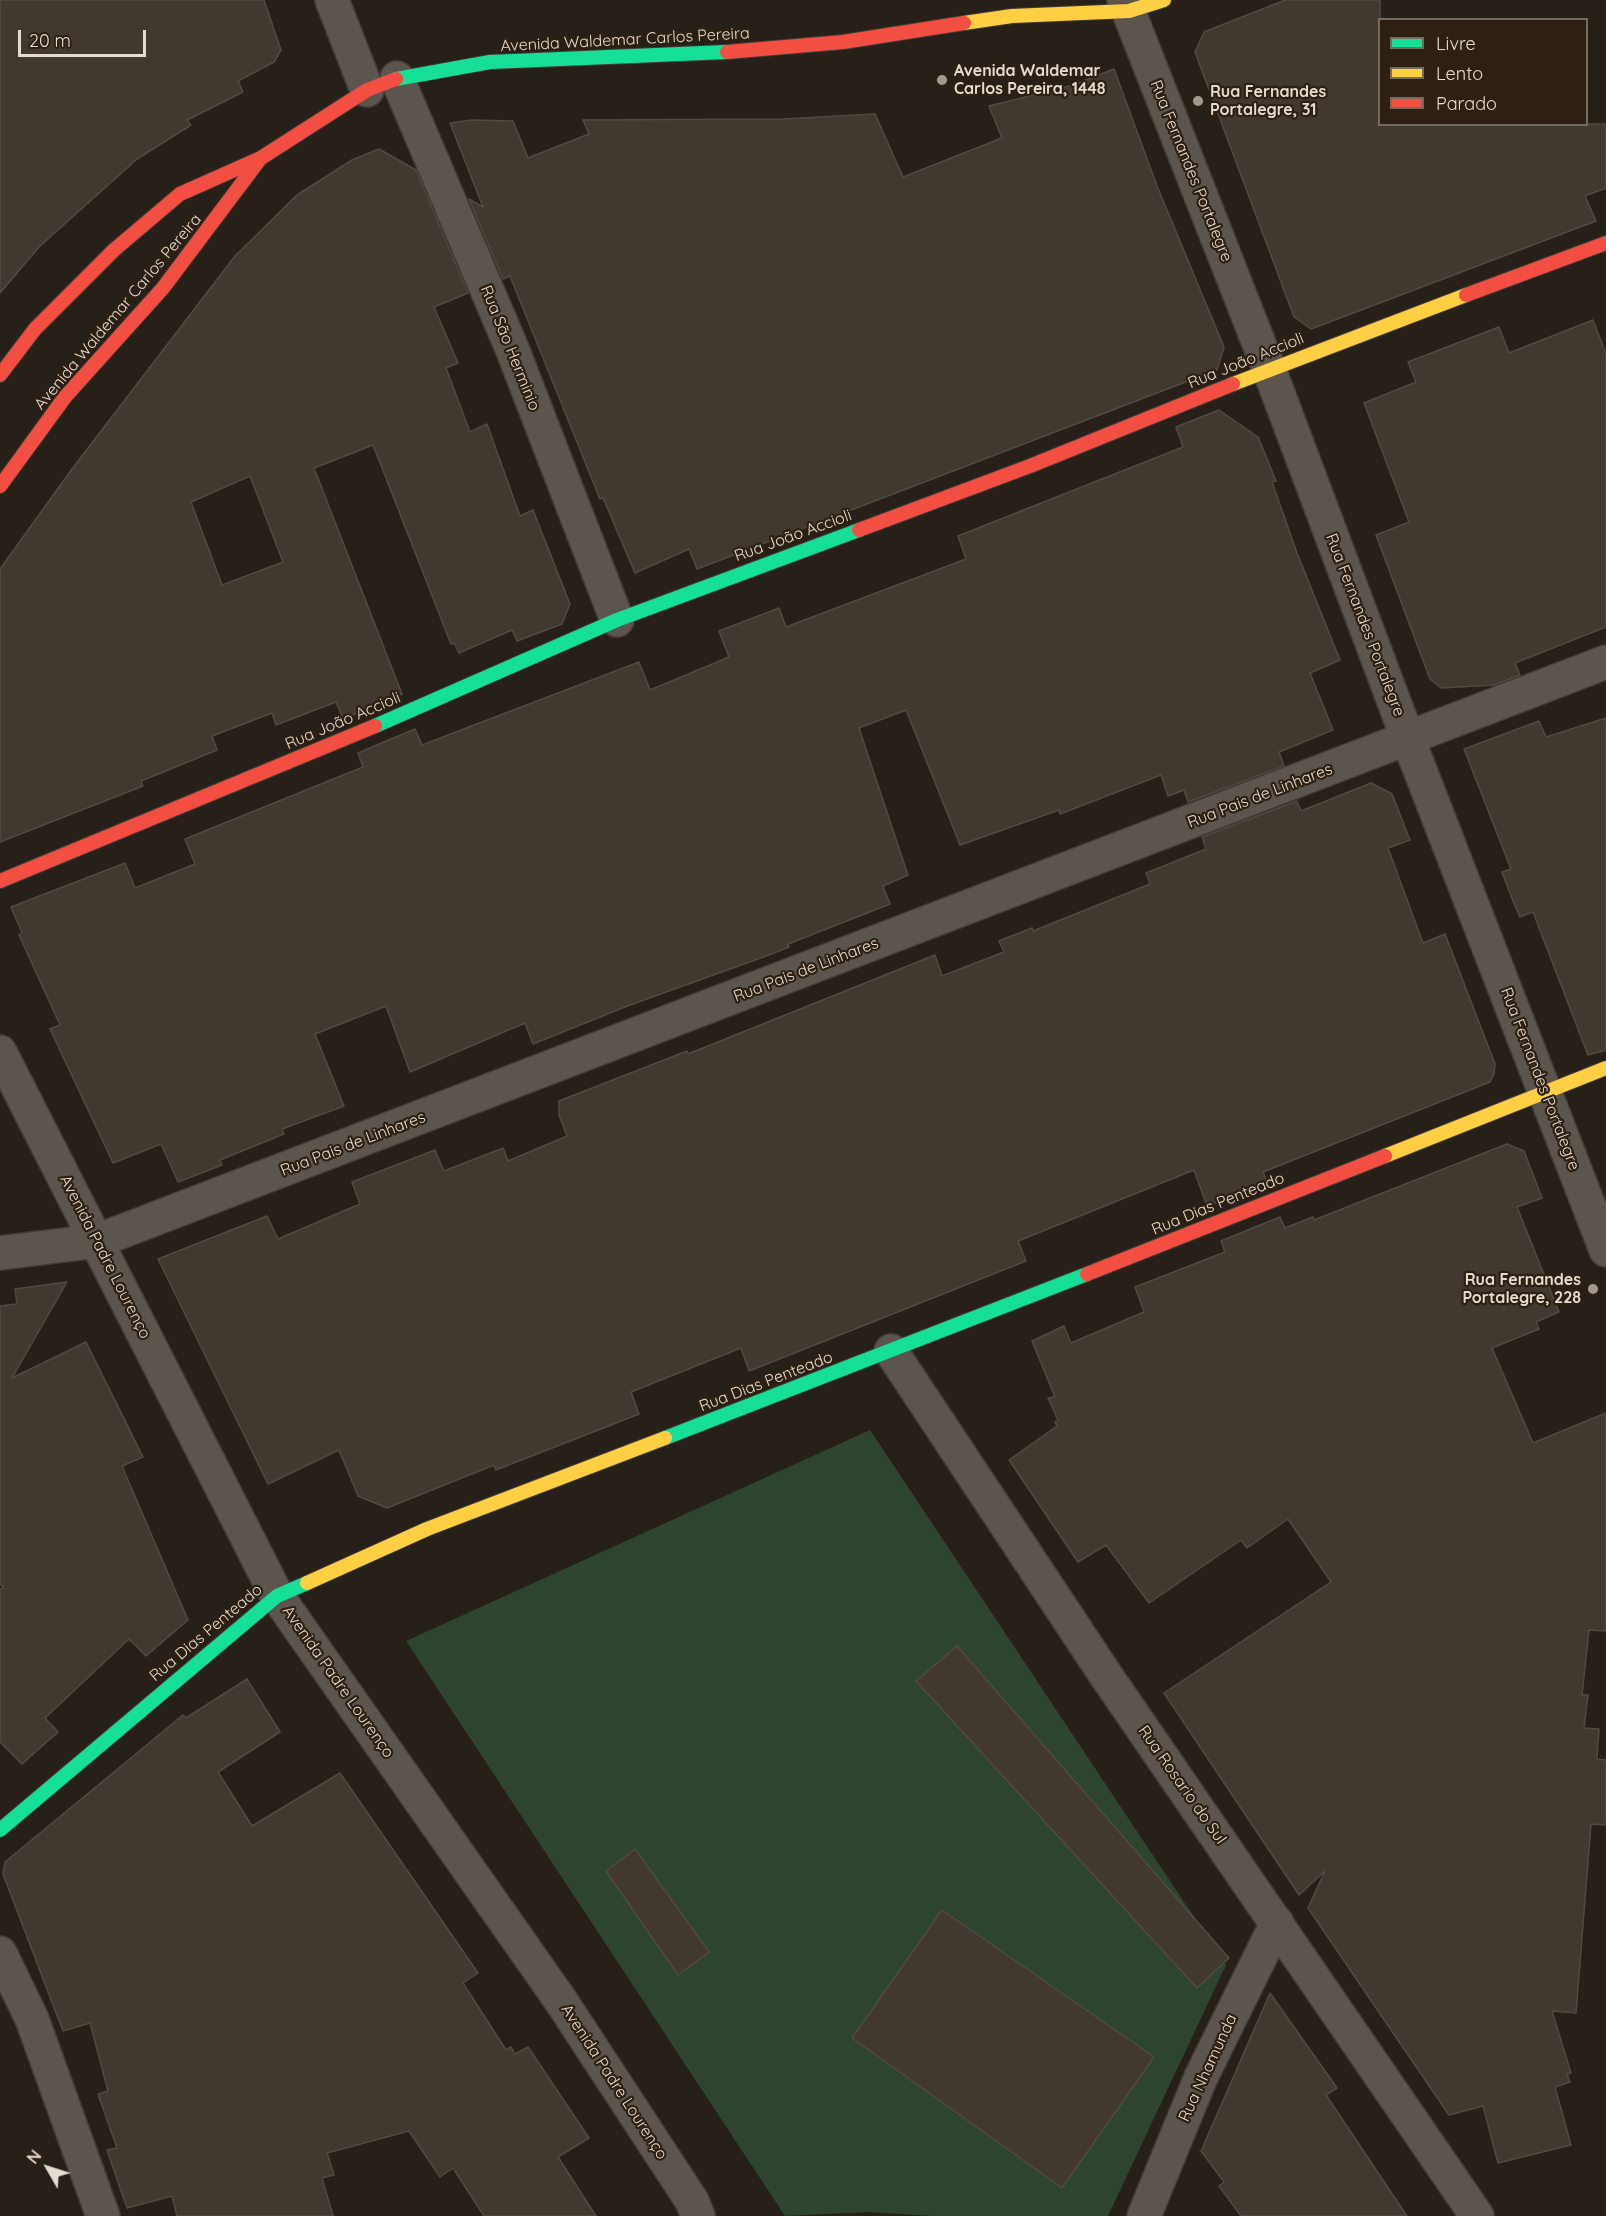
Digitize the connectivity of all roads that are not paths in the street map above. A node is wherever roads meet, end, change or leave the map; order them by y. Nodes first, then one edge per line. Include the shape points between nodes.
1 (332, 0) edge
2 (1019, 0) edge
3 (1038, 0) edge
4 (1164, 0) edge
5 (1126, 6) edge
6 (1012, 16) junction
7 (397, 78) junction
8 (367, 90) junction
9 (261, 158) junction
10 (1606, 243) edge
11 (1269, 369) junction
12 (0, 375) edge
13 (0, 486) edge
14 (617, 620) junction
15 (1606, 662) edge
16 (1408, 739) junction
17 (0, 881) edge
18 (0, 1052) edge
19 (1606, 1068) edge
20 (1545, 1092) junction
21 (97, 1241) junction
22 (1606, 1250) edge
23 (0, 1253) edge
24 (891, 1352) junction
25 (277, 1596) junction
26 (0, 1830) edge
27 (1277, 1923) junction
28 (0, 1953) edge
29 (103, 2216) edge
30 (698, 2216) edge
31 (1144, 2216) edge
32 (1477, 2216) edge

1 - 8 street
2 - 6 street
3 - 6 street, Avenida Waldemar Carlos Pereira
4 - 5 street, Avenida Waldemar Carlos Pereira
5 - 6 street, Avenida Waldemar Carlos Pereira
5 - 11 street, Rua Fernandes Portalegre
6 - 7 street, Avenida Waldemar Carlos Pereira via 843,42 739,52 490,62
7 - 8 street, Avenida Waldemar Carlos Pereira
7 - 14 street, Rua São Herminio via 513,351
8 - 9 street, Avenida Waldemar Carlos Pereira
9 - 12 street, Avenida Waldemar Carlos Pereira via 180,194 106,258 35,329
9 - 13 street, Avenida Waldemar Carlos Pereira via 163,288 65,397
10 - 11 street, Rua João Accioli
11 - 14 street, Rua João Accioli via 1030,466
11 - 16 street, Rua Fernandes Portalegre
14 - 17 street, Rua João Accioli via 377,725
15 - 16 street, Rua Pais de Linhares
16 - 20 street, Rua Fernandes Portalegre
16 - 21 street, Rua Pais de Linhares
18 - 21 street, Avenida Padre Lourenço
19 - 20 street, Rua Dias Penteado
20 - 22 street, Rua Fernandes Portalegre
20 - 24 street, Rua Dias Penteado
21 - 23 street, Rua Pais de Linhares
21 - 25 street, Avenida Padre Lourenço
24 - 25 street, Rua Dias Penteado via 427,1529
24 - 27 street, Rua Rosario do Sul via 1105,1674
25 - 26 street, Rua Dias Penteado
25 - 30 street, Avenida Padre Lourenço via 561,2001 692,2201
27 - 31 street, Rua Nhamunda via 1201,2077
27 - 32 street, Rua Rosario do Sul
28 - 29 street via 32,2019

